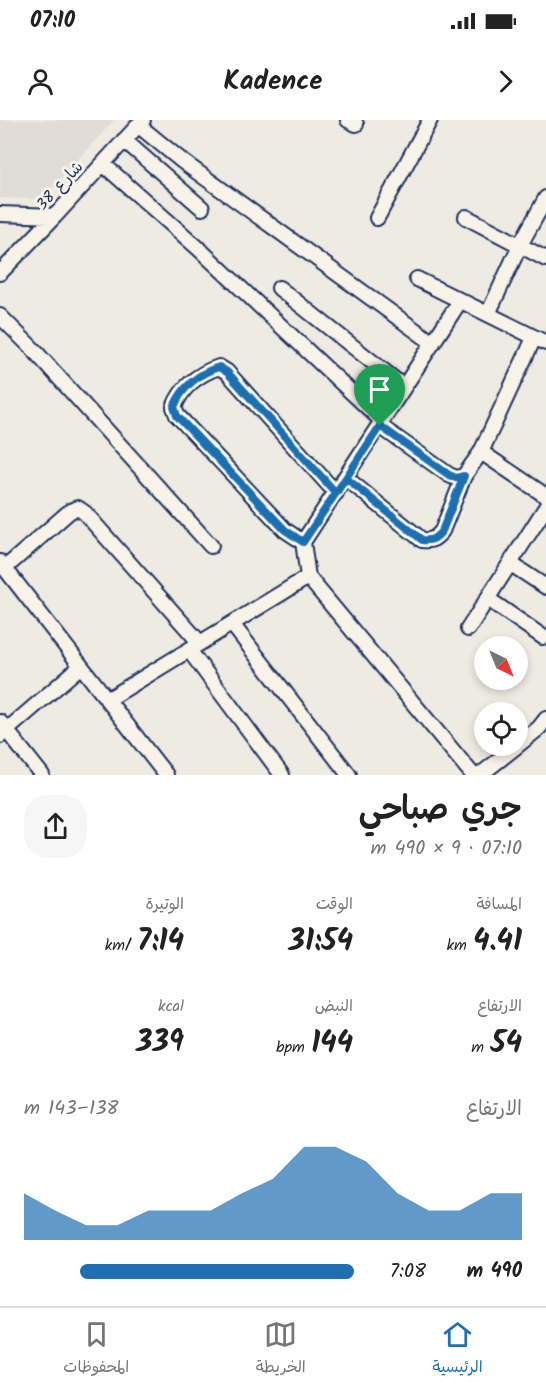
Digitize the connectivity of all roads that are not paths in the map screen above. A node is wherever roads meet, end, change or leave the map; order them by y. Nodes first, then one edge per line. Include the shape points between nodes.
1 (430, 120) edge
2 (140, 123) edge
3 (124, 140) junction
4 (103, 164) junction
5 (546, 198) edge
6 (202, 208) dead end
7 (0, 214) edge
8 (55, 216) junction
9 (466, 217) dead end
10 (377, 218) dead end
11 (520, 246) junction
12 (546, 259) edge
13 (0, 273) edge
14 (417, 279) dead end
15 (279, 288) dead end
16 (460, 301) junction
17 (488, 314) junction
18 (0, 316) edge
19 (540, 341) edge
20 (433, 343) junction
21 (404, 387) junction
22 (381, 424) junction
23 (481, 452) junction
24 (464, 476) junction
25 (346, 478) junction
26 (336, 493) junction
27 (546, 496) edge
28 (546, 507) edge
29 (303, 542) junction
30 (211, 546) dead end
31 (511, 564) junction
32 (2, 565) edge
33 (308, 578) junction
34 (546, 587) edge
35 (488, 598) junction
36 (232, 624) junction
37 (468, 629) dead end
38 (543, 637) dead end
39 (195, 647) junction
40 (81, 666) junction
41 (107, 700) junction
42 (544, 728) edge
43 (2, 730) edge
44 (528, 738) edge
45 (503, 756) edge
46 (42, 775) edge
47 (166, 775) edge
48 (282, 775) edge
49 (349, 775) edge
50 (473, 775) edge
51 (480, 775) edge

1 - 10 street
2 - 3 street, شارع 38
2 - 20 street via 182,161
3 - 4 street, شارع 38
3 - 6 street
4 - 8 street, شارع 38
4 - 22 street via 197,247
5 - 11 street
7 - 8 street
8 - 13 street, شارع 38
9 - 11 street
11 - 12 street
11 - 17 street
14 - 16 street
15 - 21 street
16 - 17 street
16 - 20 street
17 - 19 street
18 - 30 street
19 - 23 street
20 - 21 street
21 - 22 street
22 - 24 street via 449,475
22 - 25 street
23 - 24 street
23 - 27 street
24 - 25 street via 442,531 430,541 422,540
25 - 26 street
26 - 29 street
26 - 29 street via 219,367 196,378 178,397 174,407 177,416 285,530
28 - 31 street
29 - 33 street
31 - 34 street
31 - 35 street
32 - 39 street via 78,508
32 - 40 street
33 - 36 street
33 - 50 street
35 - 37 street
35 - 38 street
36 - 39 street
36 - 49 street
39 - 41 street
39 - 48 street
40 - 41 street
40 - 43 street
41 - 47 street
42 - 44 street
43 - 46 street
45 - 51 street

